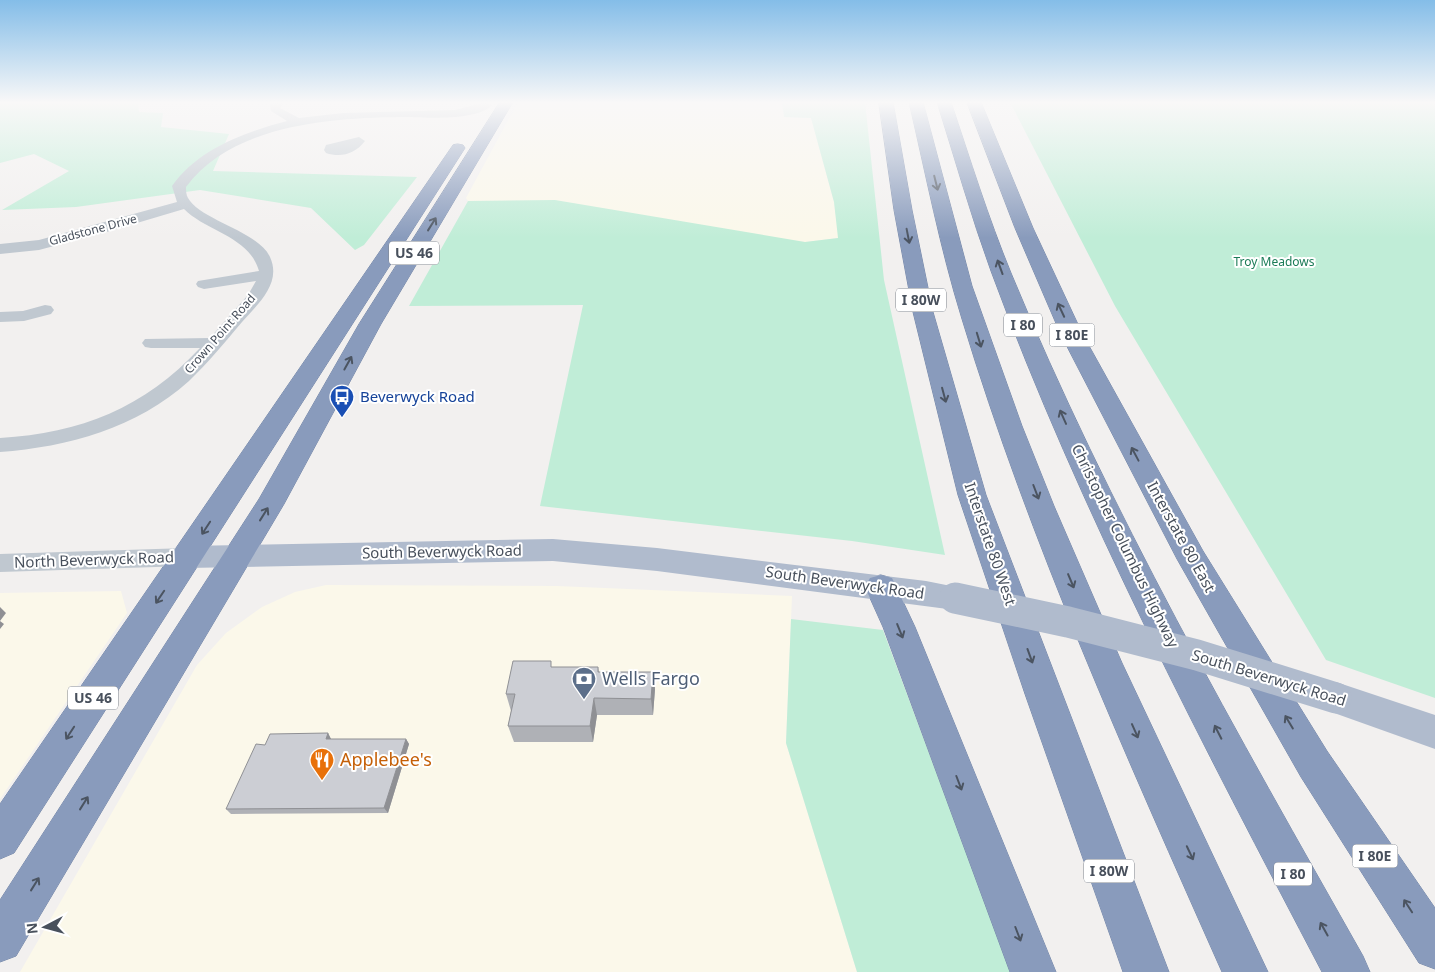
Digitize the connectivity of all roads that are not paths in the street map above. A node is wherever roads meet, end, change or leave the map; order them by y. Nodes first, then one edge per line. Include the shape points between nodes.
1 (230, 147) edge
2 (456, 147) edge
3 (479, 147) edge
4 (893, 147) edge
5 (927, 147) edge
6 (959, 147) edge
7 (992, 147) edge
8 (185, 204) junction
9 (3, 251) edge
10 (266, 276) junction
11 (204, 284) dead end
12 (45, 310) dead end
13 (0, 317) edge
14 (151, 343) dead end
15 (214, 344) junction
16 (0, 445) edge
17 (187, 556) junction
18 (238, 556) junction
19 (0, 563) edge
20 (881, 586) junction
21 (1435, 732) edge
22 (1071, 770) junction
23 (0, 839) edge
24 (0, 940) edge
25 (1435, 947) edge
26 (1033, 972) edge
27 (1146, 972) edge
28 (1158, 972) edge
29 (1245, 972) edge
30 (1347, 972) edge

1 - 8 street via 183,179 178,192
2 -> 17 highway, US 46
18 -> 3 highway, US 46 via 370,324
4 -> 22 highway, Interstate 80 West / I 80W via 923,312 972,495
5 -> 29 highway via 954,255 1010,427 1104,661
30 -> 6 highway, Christopher Columbus Highway / I 80 via 1240,775 1082,458 1008,291
25 -> 7 highway, Interstate 80 East / I 80E via 1314,764 1192,559 1072,335
8 - 9 street, Gladstone Drive via 86,233
8 - 10 street via 255,247 264,257
10 - 11 street
10 - 15 street, Crown Point Road via 264,283
12 - 13 street via 24,316
14 - 15 street
15 - 16 street, Crown Point Road via 165,391 116,419 61,437
17 - 18 main road, South Beverwyck Road
17 - 19 street, North Beverwyck Road
17 -> 23 highway, US 46
18 - 20 main road, South Beverwyck Road via 553,550 652,558
24 -> 18 highway, US 46
20 - 21 main road, South Beverwyck Road, bridge via 1068,622 1336,698
20 -> 26 highway
22 - 27 highway, Interstate 80 West / I 80W
22 - 28 highway

